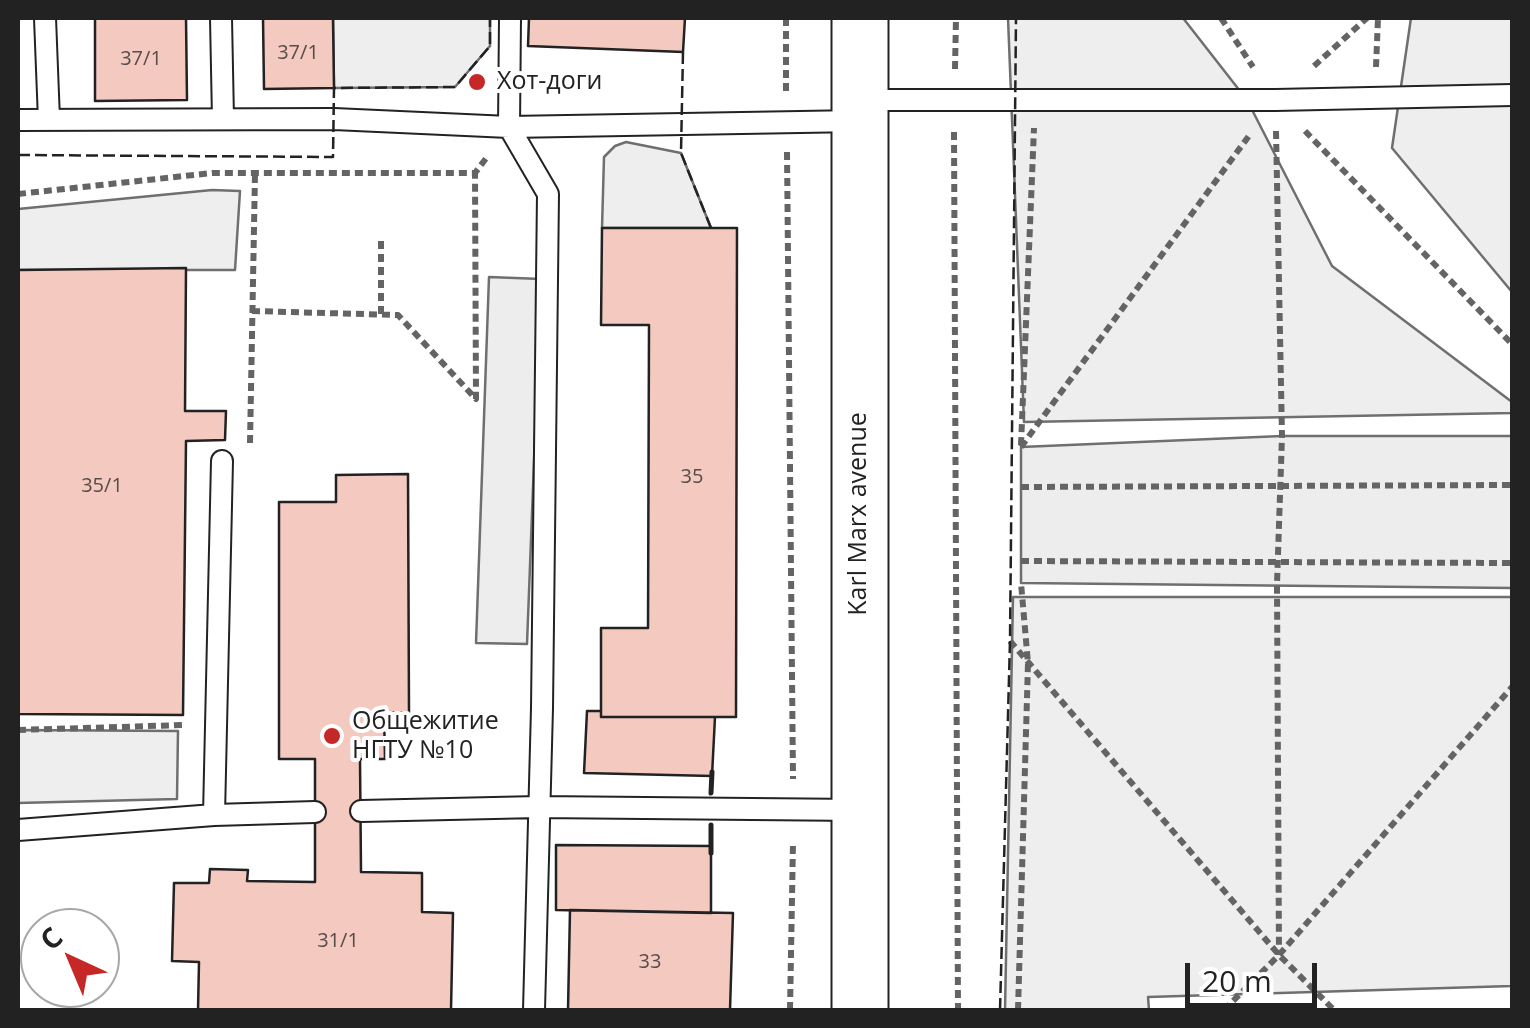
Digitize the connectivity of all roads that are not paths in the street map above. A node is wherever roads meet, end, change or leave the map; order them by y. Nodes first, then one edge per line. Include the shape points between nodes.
1 (45, 18) edge
2 (221, 18) edge
3 (510, 18) edge
4 (860, 18) edge
5 (1512, 95) edge
6 (860, 110) junction
7 (18, 120) edge
8 (49, 120) junction
9 (223, 120) junction
10 (508, 127) junction
11 (222, 460) road end
12 (538, 806) junction
13 (859, 810) junction
14 (360, 811) dead end
15 (315, 812) dead end
16 (214, 816) junction
17 (18, 830) edge
18 (534, 1010) edge
19 (860, 1010) edge

1 - 8 lane
2 - 9 lane
3 - 10 lane
4 - 6 main road, Karl Marx avenue
5 - 6 lane via 1035,98
6 - 10 lane via 787,122
6 - 13 main road, Karl Marx avenue
7 - 8 lane
8 - 9 lane
9 - 10 lane
10 - 12 lane via 548,194
11 - 16 lane
12 - 13 lane
12 - 14 lane
12 - 18 lane
13 - 19 main road, Karl Marx avenue
15 - 16 lane
16 - 17 lane

